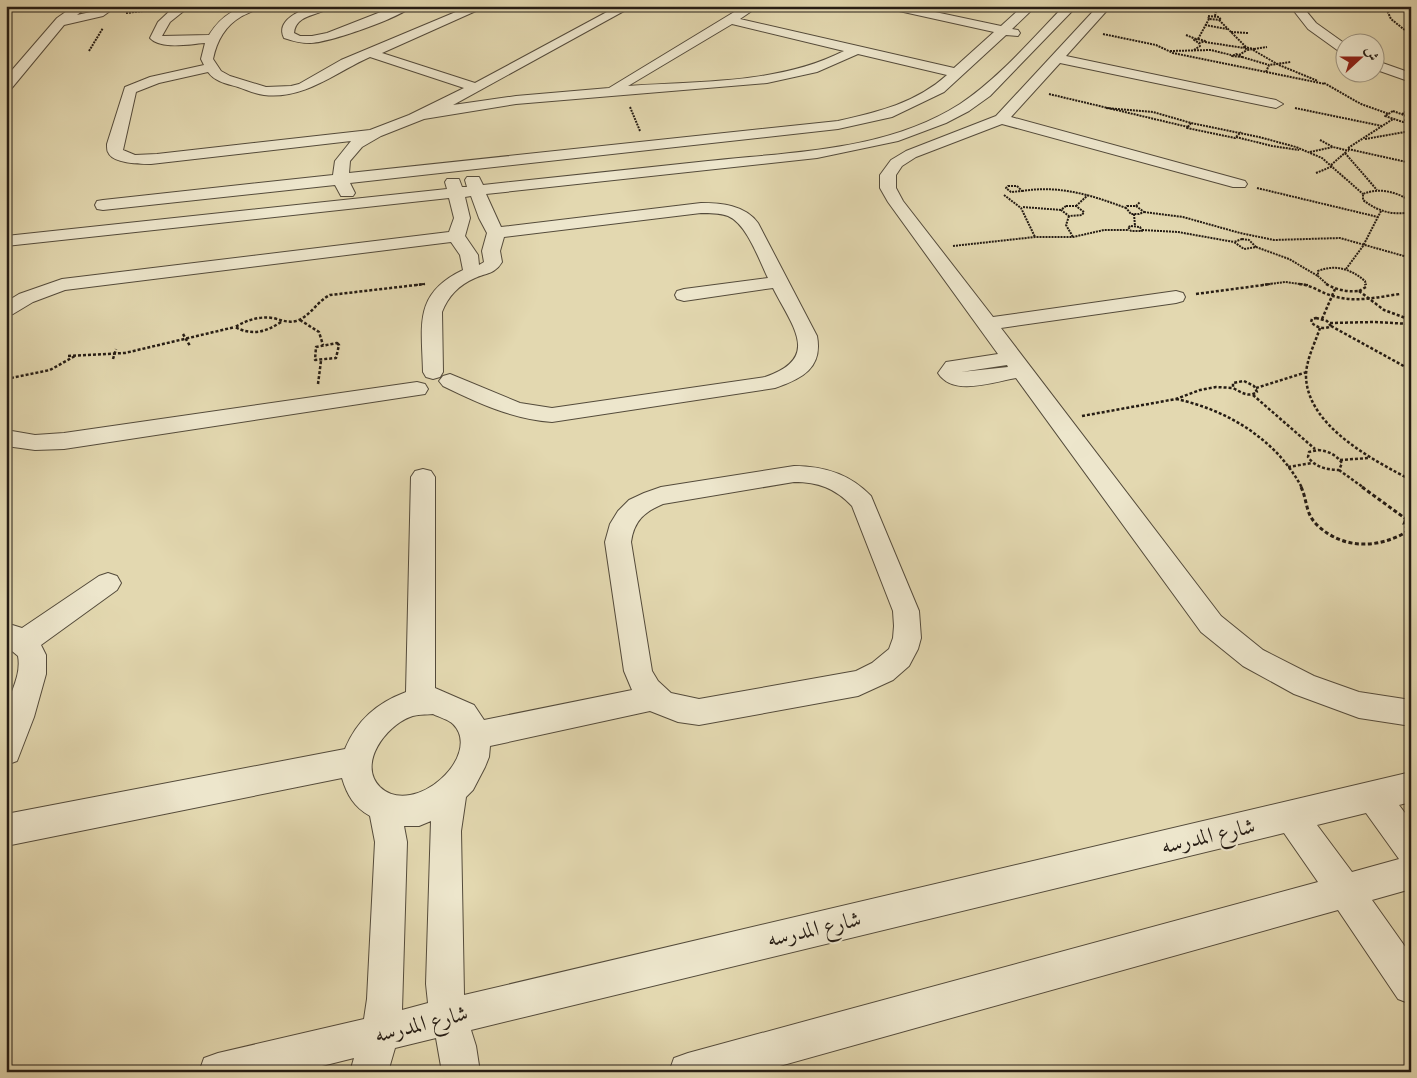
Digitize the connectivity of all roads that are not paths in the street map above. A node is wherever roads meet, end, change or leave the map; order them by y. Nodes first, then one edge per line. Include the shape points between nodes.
1 (82, 6) edge
2 (111, 6) edge
3 (184, 6) edge
4 (254, 6) edge
5 (326, 6) edge
6 (406, 6) edge
7 (481, 6) edge
8 (627, 6) edge
9 (753, 6) edge
10 (890, 6) edge
11 (921, 6) edge
12 (1030, 6) edge
13 (1053, 6) edge
14 (1071, 6) edge
15 (1105, 6) edge
16 (1296, 6) edge
17 (730, 20) junction
18 (61, 21) junction
19 (1015, 29) junction
20 (212, 38) junction
21 (1334, 42) edge
22 (855, 50) junction
23 (370, 53) junction
24 (1056, 58) junction
25 (210, 68) junction
26 (1384, 68) edge
27 (956, 73) junction
28 (1411, 78) edge
29 (6, 86) edge
30 (474, 87) junction
31 (607, 92) junction
32 (1276, 104) road end
33 (422, 114) junction
34 (1001, 119) junction
35 (375, 134) junction
36 (358, 137) junction
37 (321, 154) dead end
38 (315, 182) junction
39 (1239, 184) road end
40 (475, 185) junction
41 (344, 186) junction
42 (454, 188) junction
43 (103, 205) dead end
44 (6, 229) edge
45 (496, 233) junction
46 (456, 236) junction
47 (6, 241) edge
48 (476, 271) junction
49 (780, 282) junction
50 (684, 295) dead end
51 (1176, 297) road end
52 (6, 310) edge
53 (987, 324) junction
54 (442, 376) junction
55 (6, 438) edge
56 (423, 477) dead end
57 (108, 583) dead end
58 (15, 638) edge
59 (653, 698) junction
60 (420, 702) junction
61 (1411, 713) edge
62 (475, 736) junction
63 (6, 751) edge
64 (357, 761) junction
65 (1411, 787) edge
66 (451, 793) junction
67 (1373, 796) junction
68 (384, 808) junction
69 (1292, 816) junction
70 (7, 827) edge
71 (1411, 848) edge
72 (1411, 872) edge
73 (1346, 891) junction
74 (1411, 986) edge
75 (448, 1017) junction
76 (380, 1034) junction
77 (218, 1072) edge
78 (368, 1072) edge
79 (461, 1072) edge
80 (688, 1072) edge

1 - 18 street
2 - 18 street via 88,18
3 - 20 street via 173,13 156,33 156,38 166,41
4 - 20 street via 229,19
5 - 6 street via 294,20 288,28 288,36 297,40 324,38
7 - 23 street
8 - 30 street
9 - 17 street
10 - 19 street
11 - 19 street
12 - 19 street
13 - 19 street
14 - 40 street via 973,103 941,121 899,136 810,154
15 - 24 street
16 - 21 street via 1312,26
17 - 22 street
17 - 31 street
18 - 29 street
19 - 27 street
19 - 40 street via 959,95 930,111 873,131 783,148
20 - 25 street via 207,59
22 - 27 street
22 - 31 street via 820,67 770,79
23 - 25 street via 337,67 304,87 291,90 265,90 225,79
23 - 30 street
24 - 32 street
24 - 34 street
25 - 36 street via 155,80 130,90 115,152 137,160 157,159
26 - 28 street
27 - 41 street via 939,90 925,98 893,111 838,125 646,145
30 - 33 street
31 - 33 street via 480,104
33 - 35 street
34 - 39 street
34 - 53 street via 911,154 896,163 888,175 888,188
35 - 36 street
35 - 41 street via 347,153 341,165
36 - 37 street via 336,144
38 - 41 street
38 - 43 street
38 - 44 street
40 - 42 street
40 - 45 street
41 - 42 street
42 - 46 street via 462,218
42 - 47 street
45 - 48 street via 491,251 492,265
45 - 49 street via 701,208 725,209 744,217 749,223
46 - 48 street via 469,254 470,266
46 - 52 street via 62,285 26,298
48 - 54 street via 454,283 440,296 432,312
49 - 50 street
49 - 54 street via 807,336 809,355 795,372 768,383 552,415 512,408
51 - 53 street
53 - 61 street via 1211,624 1253,658 1304,686 1359,705
54 - 55 street via 418,379 417,390 64,441 22,443
56 - 60 street
57 - 58 street
58 - 63 street via 33,656 33,675
59 - 59 street via 643,685 636,662 618,542 625,518 647,500 661,496 794,474 826,477 847,474 853,492 862,502 906,611 909,629 906,647 895,663 879,675 858,683 698,712 682,711
59 - 62 street
60 - 62 street via 450,705 462,712 471,722
60 - 64 street via 402,707 372,729 362,744
62 - 66 street via 472,766
64 - 68 street via 356,773 365,794
64 - 70 street
65 - 67 street, شارع المدرسه
66 - 68 street via 418,809 400,811
66 - 75 street via 445,831 444,984
67 - 69 street, شارع المدرسه
67 - 71 street
68 - 76 street via 391,842 385,999
69 - 73 street
69 - 75 street, شارع المدرسه
72 - 73 street
73 - 74 street
73 - 80 street
75 - 76 street, شارع المدرسه
75 - 79 street
76 - 77 street, شارع المدرسه
76 - 78 street

